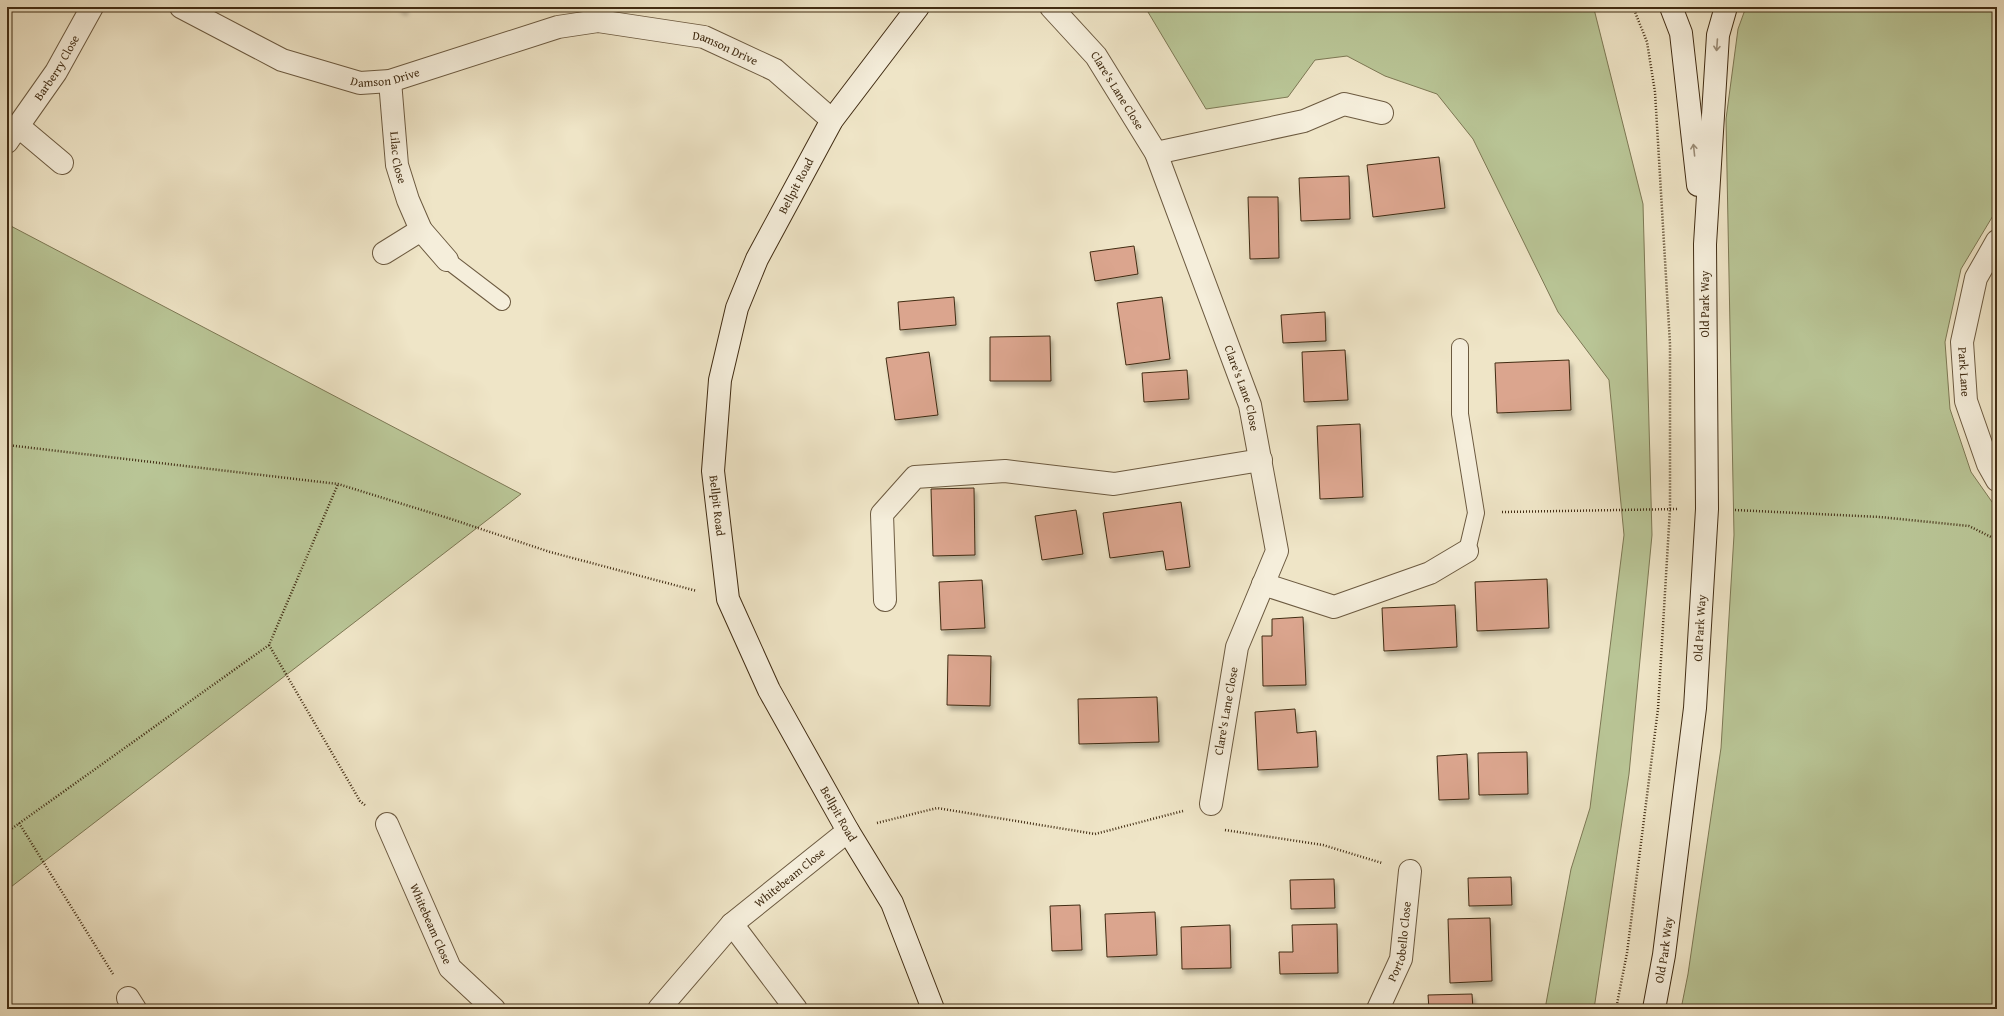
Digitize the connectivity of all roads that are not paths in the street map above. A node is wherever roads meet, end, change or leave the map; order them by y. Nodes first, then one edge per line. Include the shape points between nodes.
1 (92, 7) edge
2 (181, 7) edge
3 (918, 7) edge
4 (1051, 7) edge
5 (1671, 7) edge
6 (1726, 7) edge
7 (598, 14) edge
8 (390, 81) junction
9 (1382, 113) dead end
10 (832, 120) junction
11 (12, 134) edge
12 (1156, 153) junction
13 (62, 163) dead end
14 (421, 230) junction
15 (1997, 241) edge
16 (1705, 244) junction
17 (384, 254) dead end
18 (447, 260) joint
19 (502, 302) dead end
20 (1460, 346) dead end
21 (1261, 460) junction
22 (1997, 480) edge
23 (1467, 551) joint
24 (1263, 584) junction
25 (885, 600) dead end
26 (1211, 804) road end
27 (387, 824) road end
28 (848, 831) junction
29 (1410, 871) road end
30 (732, 924) junction
31 (494, 1009) edge
32 (659, 1009) edge
33 (796, 1009) edge
34 (933, 1009) edge
35 (1378, 1009) edge
36 (1654, 1009) edge

1 - 11 street, Barberry Close via 56,72
2 - 8 street, Damson Drive via 282,60 360,82
3 - 10 street, Bellpit Road
4 - 12 street, Clare's Lane Close via 1096,56
16 -> 5 street, Old Park Way via 1681,32
6 -> 16 street, Old Park Way via 1718,35
7 - 8 street, Damson Drive
7 - 10 street, Damson Drive via 704,37 775,70
8 - 14 street, Lilac Close via 397,164
9 - 12 street via 1344,104 1304,121
10 - 28 street, Bellpit Road via 757,259 737,308 720,380 712,471 728,599 769,690
11 - 13 street, Barberry Close
12 - 21 street, Clare's Lane Close via 1250,405
14 - 17 street
14 - 18 street, Lilac Close
15 - 22 street, Park Lane via 1976,278 1962,342 1966,401 1988,464
16 - 36 street, Old Park Way via 1707,509 1695,708 1664,955
18 - 19 lane
20 - 23 lane via 1460,414 1476,513
21 - 24 street, Clare's Lane Close via 1277,551
21 - 25 street via 1114,484 1005,471 915,477 882,514
23 - 24 street via 1430,573 1334,607
24 - 26 street, Clare's Lane Close via 1237,647
27 - 31 street, Whitebeam Close via 450,968
28 - 30 street, Whitebeam Close
28 - 34 street, Bellpit Road via 892,903
29 - 35 street, Portobello Close via 1400,959
30 - 32 street, Whitebeam Close
30 - 33 street

